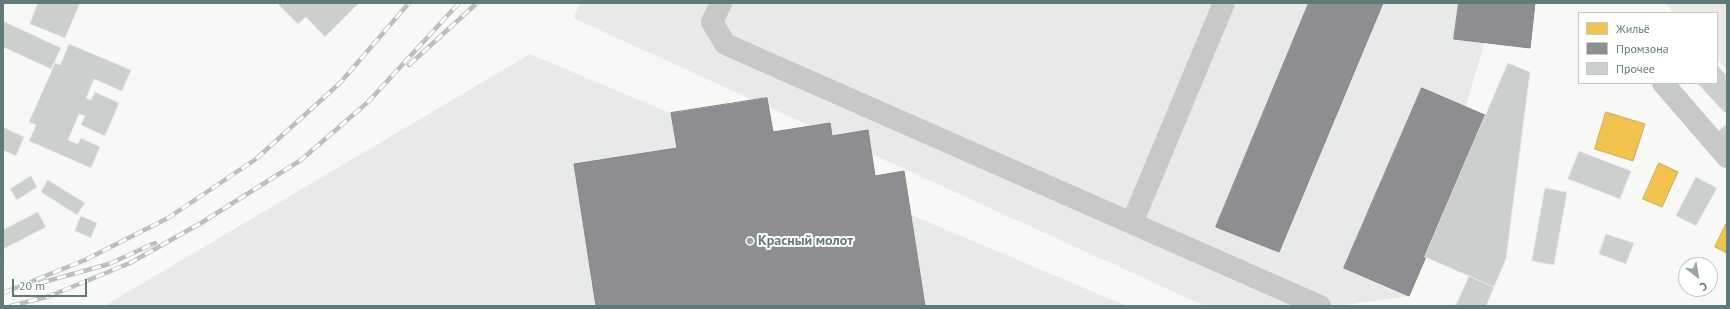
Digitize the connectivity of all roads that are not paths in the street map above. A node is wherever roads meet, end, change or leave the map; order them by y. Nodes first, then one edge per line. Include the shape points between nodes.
1 (721, 3) edge
2 (1224, 3) edge
3 (1664, 84) edge
4 (1727, 157) edge
5 (1132, 223) junction
6 (1320, 306) edge

1 - 5 street via 712,22 725,44
2 - 5 street
3 - 4 street
5 - 6 street

